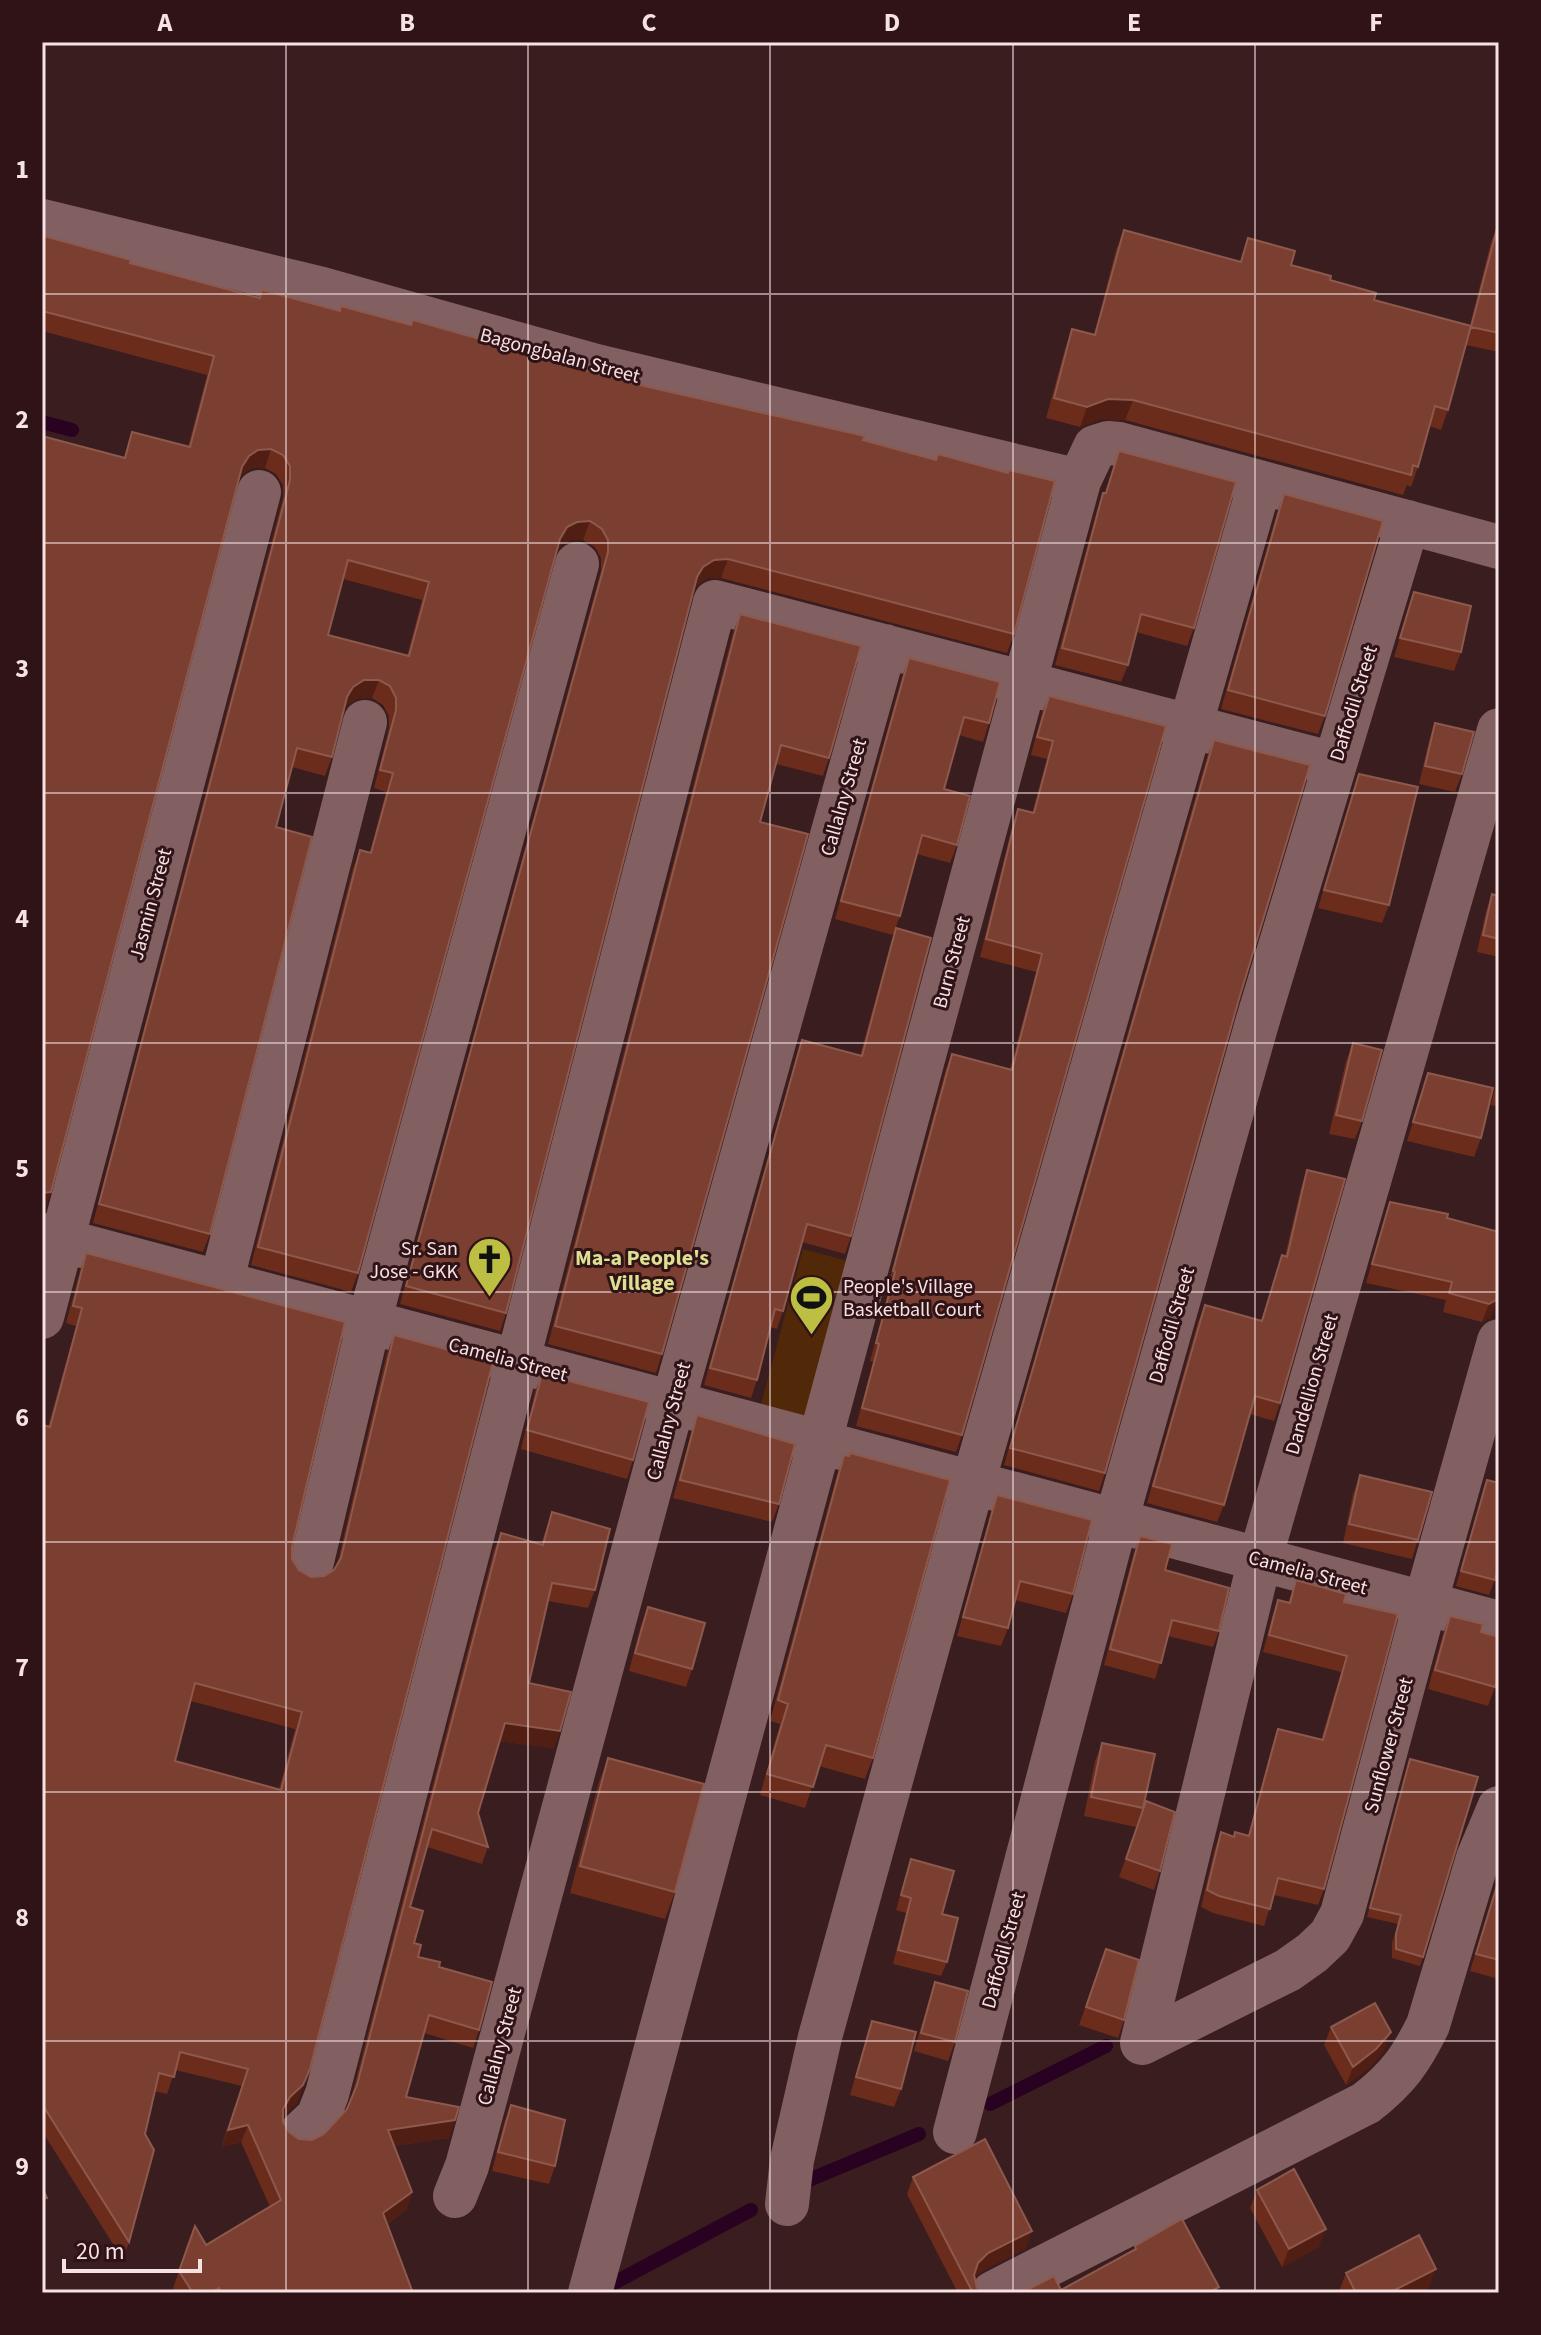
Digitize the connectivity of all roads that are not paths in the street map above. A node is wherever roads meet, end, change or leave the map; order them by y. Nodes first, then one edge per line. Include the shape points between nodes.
1 (42, 221) edge
2 (1079, 481) junction
3 (1260, 483) junction
4 (259, 492) dead end
5 (1408, 522) junction
6 (1499, 547) edge
7 (577, 564) dead end
8 (885, 646) junction
9 (1026, 683) junction
10 (365, 722) dead end
11 (1189, 725) junction
12 (1499, 730) edge
13 (1334, 764) junction
14 (52, 1237) edge
15 (221, 1283) junction
16 (42, 1317) edge
17 (369, 1322) junction
18 (1499, 1341) edge
19 (517, 1361) junction
20 (673, 1403) junction
21 (821, 1442) junction
22 (973, 1483) junction
23 (1116, 1521) junction
24 (1260, 1559) junction
25 (310, 1570) dead end
26 (1425, 1604) junction
27 (1499, 1623) edge
28 (1499, 1808) edge
29 (1142, 2043) joint
30 (955, 2132) dead end
31 (301, 2133) dead end
32 (455, 2196) dead end
33 (787, 2204) dead end
34 (590, 2293) edge
35 (993, 2293) edge

1 - 2 street, Bagongbalan Street via 322,289 596,366
2 - 3 street, Burn Street via 1095,447 1108,443
2 - 9 street, Burn Street
3 - 5 street, Burn Street
3 - 11 street
4 - 14 street, Jasmin Street
5 - 6 street, Burn Street
5 - 13 street, Daffodil Street
7 - 17 street
8 - 9 street
8 - 19 street via 715,602
8 - 20 street, Callalny Street
9 - 11 street
9 - 21 street, Burn Street
10 - 15 street
11 - 13 street
11 - 22 street
12 - 24 street, Dandellion Street
13 - 23 street, Daffodil Street
14 - 15 street, Camelia Street
14 - 16 street, Jasmin Street
15 - 17 street, Camelia Street
17 - 19 street, Camelia Street
17 - 25 street
18 - 26 street, Sunflower Street
19 - 20 street, Camelia Street
19 - 31 street via 327,2094 318,2117
20 - 21 street, Camelia Street
20 - 32 street, Callalny Street
21 - 22 street, Camelia Street
21 - 34 street, Burn Street
22 - 23 street, Camelia Street
22 - 33 street via 820,2037
23 - 24 street, Camelia Street
23 - 30 street, Daffodil Street
24 - 26 street, Camelia Street
24 - 29 street, Dandellion Street
26 - 27 street, Camelia Street
26 - 29 street, Sunflower Street via 1351,1889 1330,1936 1288,1970
28 - 35 street via 1474,1871 1428,2025 1391,2084 1366,2103

